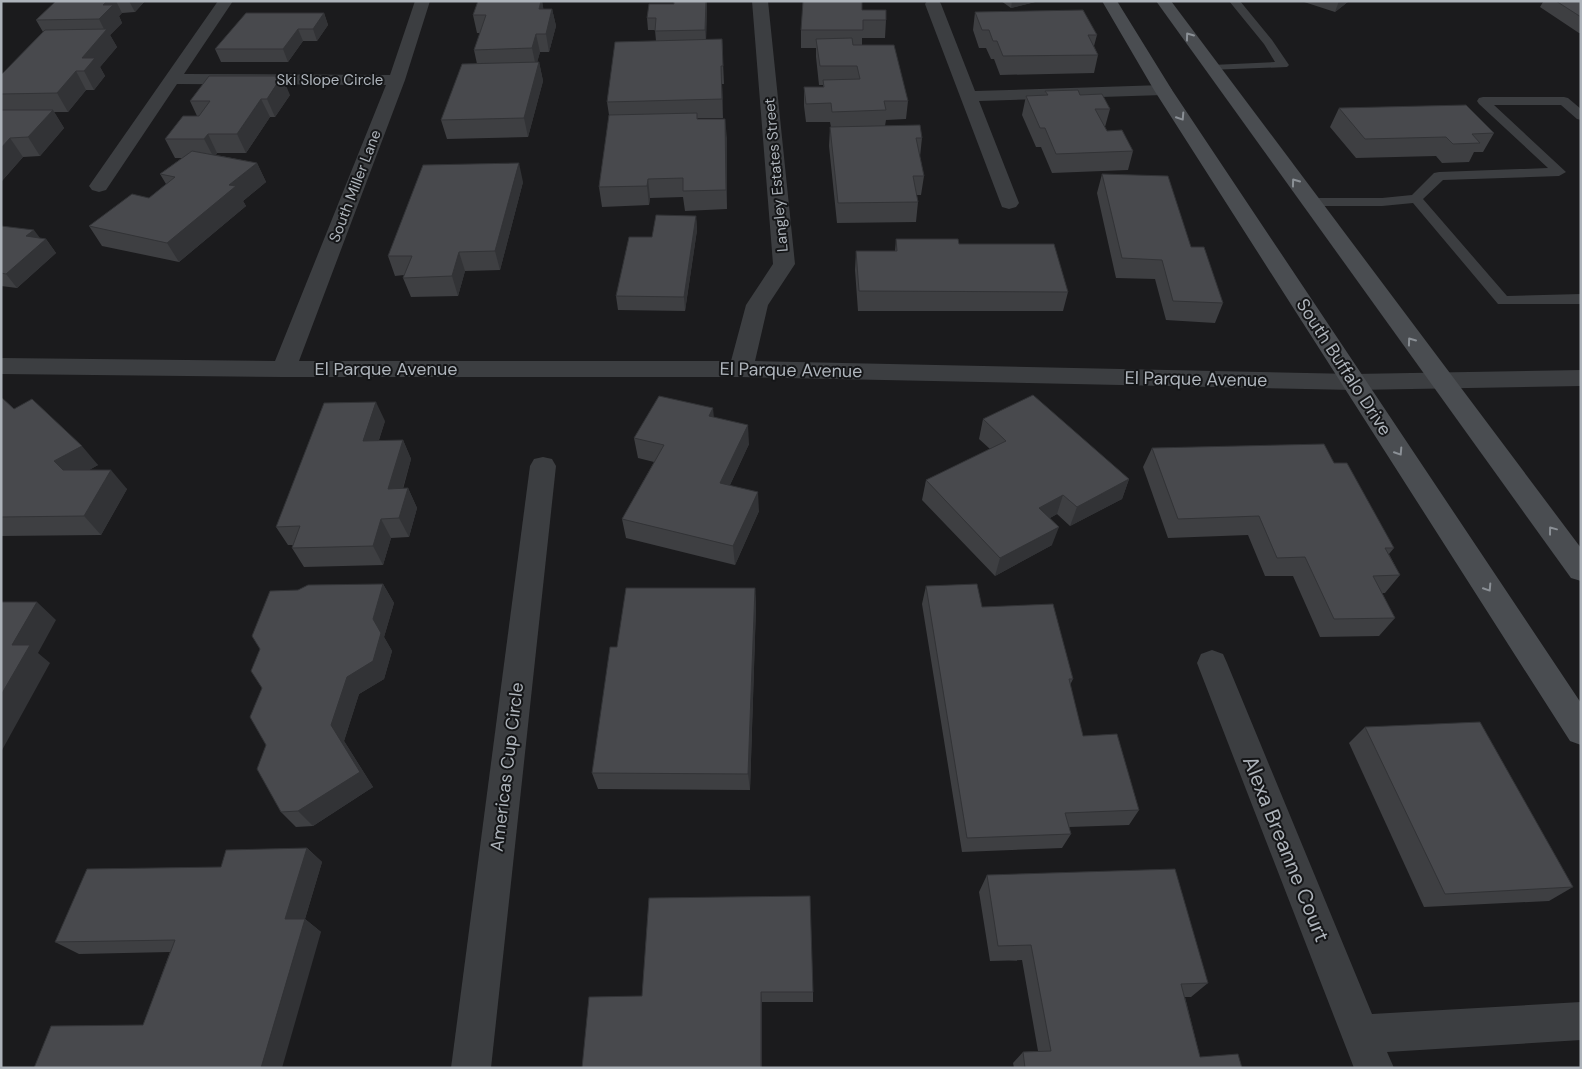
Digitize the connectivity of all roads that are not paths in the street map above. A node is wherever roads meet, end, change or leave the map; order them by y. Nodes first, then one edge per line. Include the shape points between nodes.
1 (226, 1) edge
2 (423, 1) edge
3 (760, 1) edge
4 (1109, 1) edge
5 (1163, 1) edge
6 (1234, 1) edge
7 (933, 4) dead end
8 (1212, 68) junction
9 (173, 79) junction
10 (397, 80) junction
11 (1163, 90) junction
12 (969, 96) junction
13 (1581, 116) edge
14 (99, 186) dead end
15 (1416, 199) junction
16 (1310, 202) junction
17 (1009, 204) dead end
18 (1581, 298) edge
19 (1, 366) edge
20 (284, 369) junction
21 (741, 369) junction
22 (1581, 378) edge
23 (1440, 380) junction
24 (1354, 382) junction
25 (543, 466) dead end
26 (1581, 570) edge
27 (1212, 664) dead end
28 (1581, 731) edge
29 (1581, 1021) edge
30 (1367, 1051) edge
31 (471, 1068) edge

1 - 9 street
2 - 10 street, South Miller Lane
3 - 21 street, Langley Estates Street via 784,264 757,306
4 - 11 main road, South Buffalo Drive
8 -> 5 main road
6 - 8 lane via 1283,65
7 - 12 street
16 -> 8 main road
9 - 10 street, Ski Slope Circle
9 - 14 street
10 - 20 street, South Miller Lane
11 - 12 street
11 -> 24 main road, South Buffalo Drive
12 - 17 street
13 - 15 lane via 1564,102 1483,102 1559,172 1439,176
15 - 16 lane
15 - 18 lane via 1503,301
23 -> 16 main road
19 - 20 street, El Parque Avenue
20 - 21 street, El Parque Avenue
21 - 24 street, El Parque Avenue
22 - 23 street, El Parque Avenue
23 - 24 street, El Parque Avenue
26 -> 23 main road
24 -> 28 main road, South Buffalo Drive
25 - 31 street, Americas Cup Circle
27 - 30 street, Alexa Breanne Court
29 - 30 street, Alexa Breanne Court

